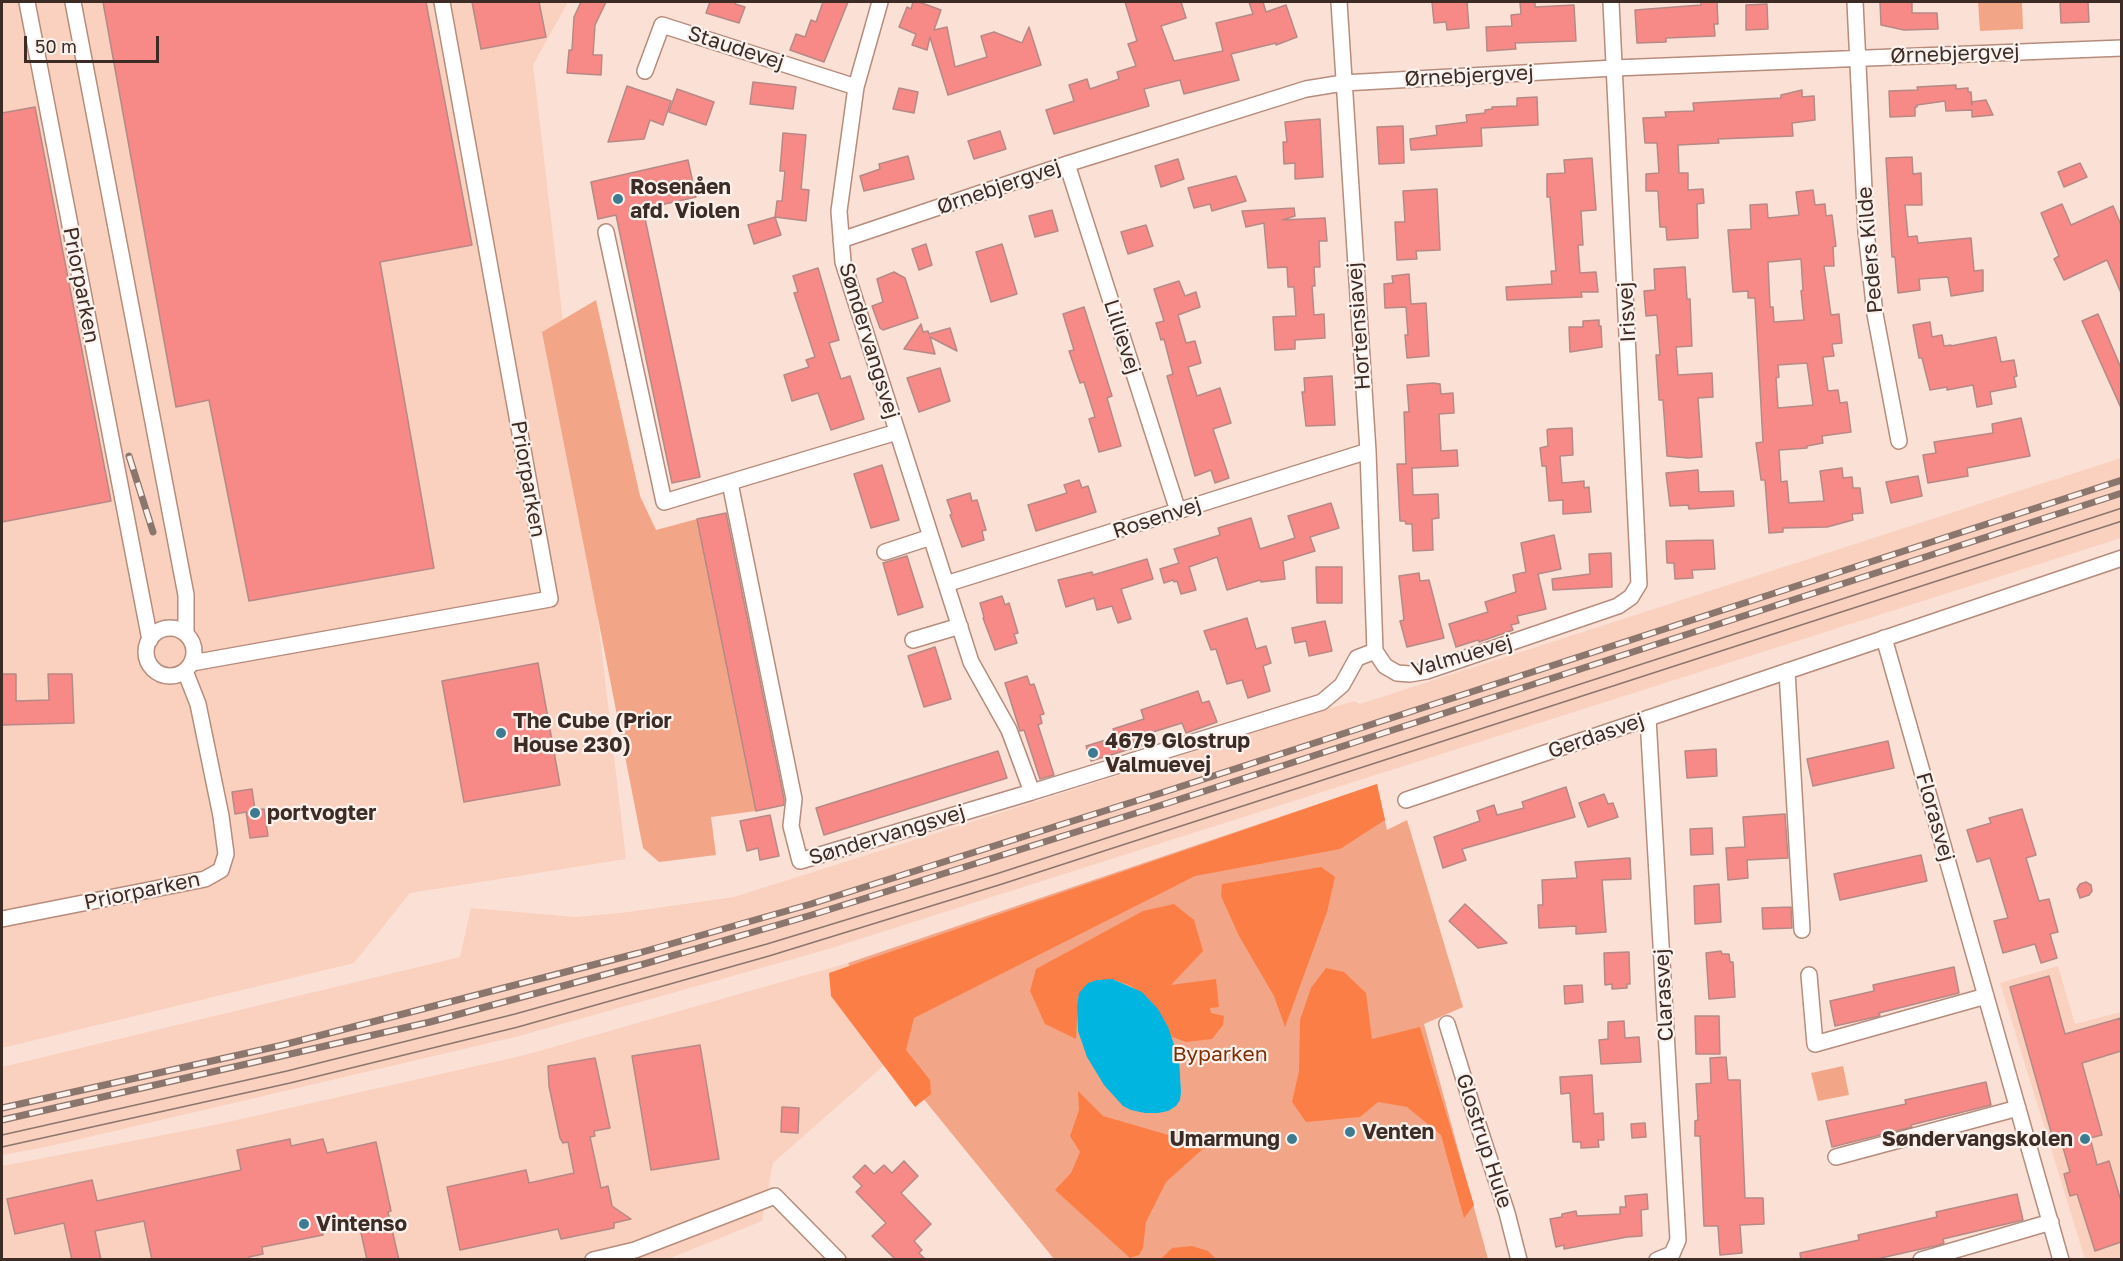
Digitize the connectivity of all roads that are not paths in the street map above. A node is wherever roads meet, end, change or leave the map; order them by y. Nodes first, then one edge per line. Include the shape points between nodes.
1 (27, 2) edge
2 (73, 2) edge
3 (442, 2) edge
4 (880, 2) edge
5 (1339, 2) edge
6 (1611, 2) edge
7 (1855, 2) edge
8 (2121, 48) edge
9 (1857, 57) junction
10 (1614, 68) junction
11 (645, 71) dead end
12 (1343, 83) junction
13 (856, 87) junction
14 (1067, 164) junction
15 (606, 232) dead end
16 (841, 240) junction
17 (897, 432) junction
18 (1899, 441) dead end
19 (1368, 451) junction
20 (730, 483) junction
21 (1178, 511) junction
22 (931, 537) junction
23 (885, 552) dead end
24 (2121, 558) edge
25 (946, 584) junction
26 (1611, 609) joint
27 (960, 626) junction
28 (186, 634) junction
29 (1884, 638) junction
30 (150, 640) junction
31 (913, 640) dead end
32 (1375, 651) junction
33 (188, 667) junction
34 (1786, 671) junction
35 (1648, 718) junction
36 (1032, 792) junction
37 (1406, 800) dead end
38 (2, 919) edge
39 (1802, 930) dead end
40 (1809, 975) dead end
41 (1986, 996) junction
42 (1448, 1024) dead end
43 (2018, 1108) junction
44 (1836, 1157) dead end
45 (2051, 1222) junction
46 (635, 1255) edge
47 (593, 1260) edge
48 (838, 1260) edge
49 (1519, 1260) edge
50 (1657, 1260) edge
51 (1921, 1260) edge
52 (2061, 1260) edge

1 - 30 street, Priorparken
2 - 28 street via 186,595
3 - 33 street, Priorparken via 550,599
4 - 13 street, Søndervangsvej
5 - 12 street, Hortensiavej
6 - 10 street, Irisvej
7 - 9 street, Peders Kilde
8 - 9 street, Ørnebjergvej
9 - 10 street, Ørnebjergvej
9 - 18 street, Peders Kilde via 1866,231 1875,314
10 - 12 street, Ørnebjergvej
10 - 26 street, Irisvej via 1640,576 1631,597
11 - 13 street, Staudevej via 662,25
12 - 14 street, Ørnebjergvej via 1306,89
12 - 19 street, Hortensiavej
13 - 16 street, Søndervangsvej via 839,211
14 - 16 street, Ørnebjergvej
14 - 21 street, Lillievej
15 - 20 street, Søndervangsvej via 664,502
16 - 17 street, Søndervangsvej via 843,262
17 - 20 street, Søndervangsvej
17 - 22 street, Søndervangsvej
19 - 21 street, Rosenvej
19 - 32 street, Hortensiavej
20 - 36 street, Søndervangsvej via 794,799 791,826 800,861
21 - 25 street, Rosenvej
22 - 23 street
22 - 25 street, Søndervangsvej
24 - 29 street, Gerdasvej
25 - 27 street, Søndervangsvej
26 - 32 street, Valmuevej via 1427,671 1397,672 1386,666
27 - 31 street
27 - 36 street, Søndervangsvej via 971,662 1009,730
28 - 30 street via 167,628
28 - 33 street via 194,648
29 - 34 street, Gerdasvej
29 - 41 street, Florasvej
30 - 33 street via 147,660 155,671 169,676
32 - 36 street via 1357,658 1342,685 1322,702
33 - 38 street, Priorparken via 221,816 226,860 220,870 206,879
34 - 35 street, Gerdasvej
34 - 39 street
35 - 37 street, Gerdasvej
35 - 50 street, Clarasvej via 1678,1240 1672,1254
40 - 41 street via 1815,1044
41 - 43 street, Florasvej
42 - 49 street, Glostrup Hule
43 - 44 street
43 - 45 street, Florasvej
45 - 51 street
45 - 52 street, Florasvej
46 - 47 street
46 - 48 street via 775,1196

